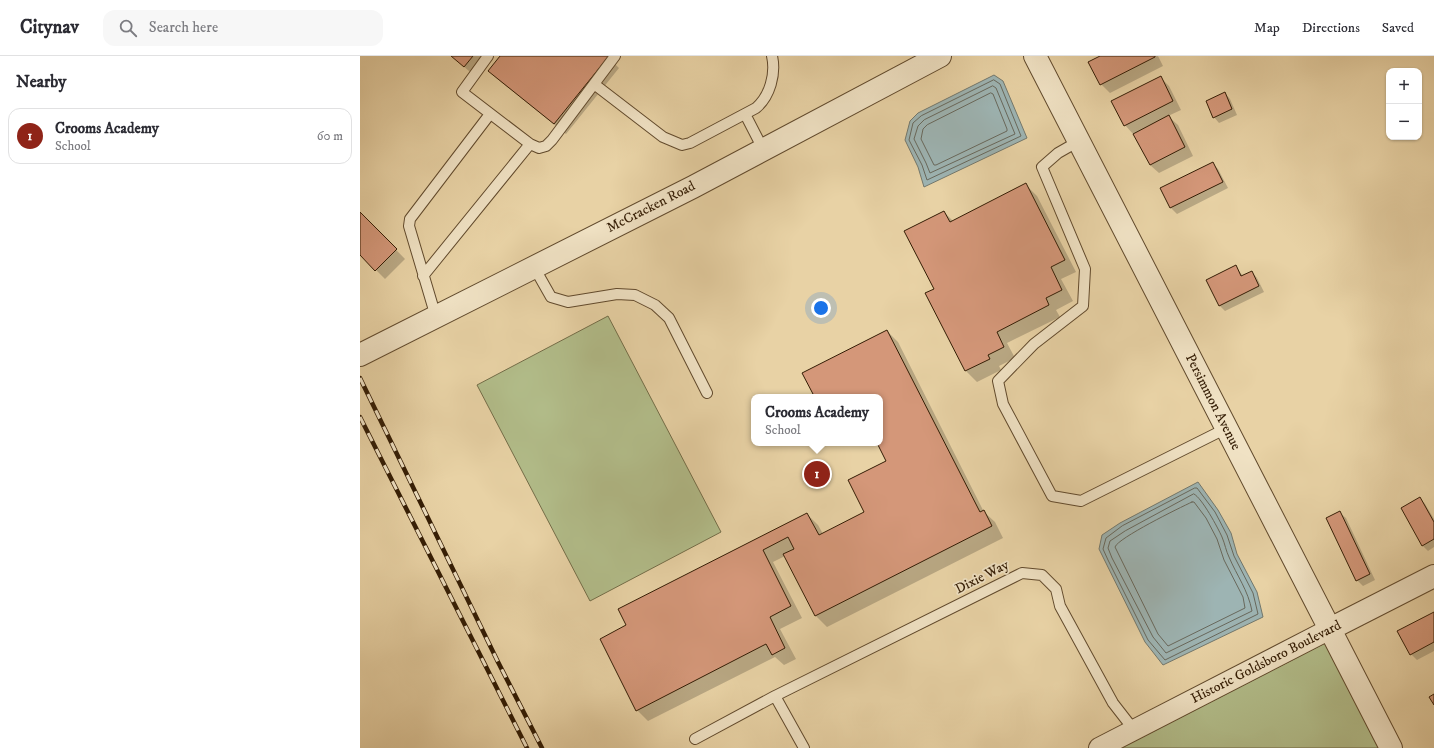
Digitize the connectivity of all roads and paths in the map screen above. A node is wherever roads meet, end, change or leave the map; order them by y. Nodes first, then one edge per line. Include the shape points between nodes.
1 (488, 56) edge
2 (615, 56) edge
3 (772, 56) edge
4 (940, 56) edge
5 (1035, 56) edge
6 (594, 84) junction
7 (490, 114) junction
8 (745, 114) junction
9 (1079, 141) junction
10 (530, 144) junction
11 (763, 149) junction
12 (534, 267) junction
13 (423, 276) junction
14 (436, 316) junction
15 (360, 355) edge
16 (707, 393) dead end
17 (1227, 428) junction
18 (1434, 576) edge
19 (1330, 629) junction
20 (775, 696) junction
21 (1134, 730) junction
22 (695, 739) dead end
23 (804, 748) edge
24 (1099, 748) edge
25 (1391, 748) edge

1 - 7 lane via 462,92
2 - 6 lane
3 - 8 lane via 773,72 766,96 756,108
4 - 11 street, McCracken Road
5 - 9 street, Persimmon Avenue
6 - 8 lane via 663,138 682,145
6 - 10 lane via 546,146 539,148
7 - 10 lane
7 - 13 lane via 410,219 409,226
8 - 11 lane
9 - 17 street, Persimmon Avenue
9 - 17 lane via 1058,153 1042,167 1085,269 1083,306 1034,344 998,382 1003,404 1052,496 1081,501
10 - 13 lane
11 - 12 street, McCracken Road
12 - 14 street, McCracken Road
12 - 16 lane via 551,297 568,302 617,294 635,295 655,305 669,318
13 - 14 lane
14 - 15 street, McCracken Road
17 - 19 street, Persimmon Avenue
18 - 19 street, Historic Goldsboro Boulevard
19 - 21 street, Historic Goldsboro Boulevard
19 - 25 street, Persimmon Avenue
20 - 21 lane, Dixie Way via 1022,573 1042,575 1056,590 1060,606 1113,703
20 - 22 lane, Dixie Way
20 - 23 lane
21 - 24 street, Historic Goldsboro Boulevard

